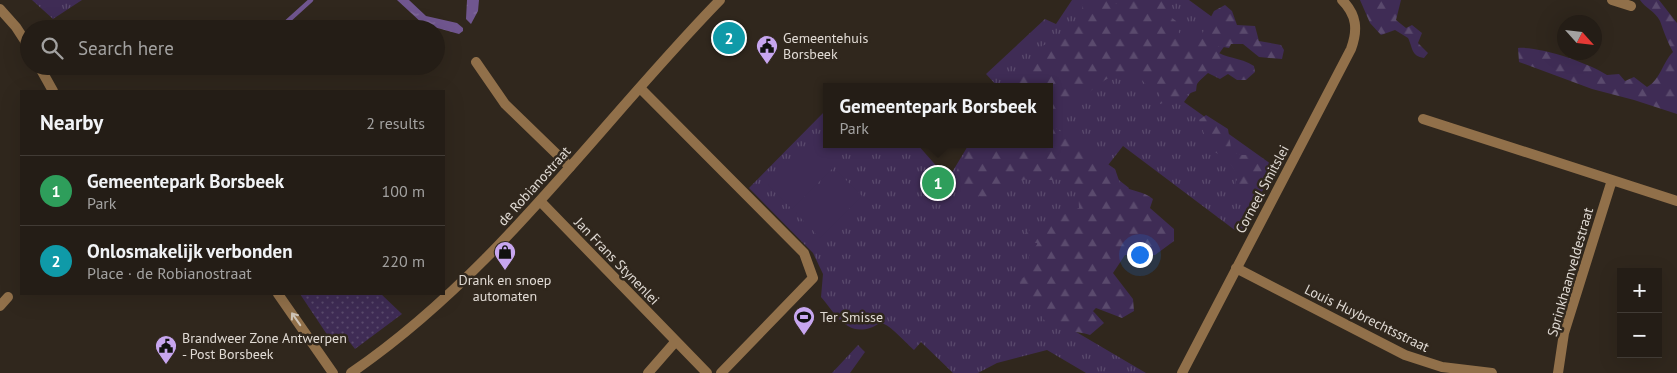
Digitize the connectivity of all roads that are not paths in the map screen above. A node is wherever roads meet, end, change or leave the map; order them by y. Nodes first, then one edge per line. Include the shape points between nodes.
1 (720, 0) edge
2 (1342, 0) edge
3 (1612, 0) edge
4 (1631, 6) dead end
5 (0, 9) edge
6 (20, 33) edge
7 (476, 62) dead end
8 (44, 75) edge
9 (640, 88) junction
10 (51, 90) edge
11 (1423, 119) dead end
12 (570, 167) junction
13 (1612, 180) junction
14 (540, 201) junction
15 (1677, 201) edge
16 (1236, 268) junction
17 (279, 295) edge
18 (8, 297) dead end
19 (0, 306) edge
20 (676, 341) junction
21 (333, 373) edge
22 (351, 373) edge
23 (648, 373) edge
24 (707, 373) edge
25 (721, 373) edge
26 (1182, 373) edge
27 (1492, 373) edge
28 (1558, 373) edge

1 - 9 street, de Robianostraat
2 - 16 street, Corneel Smitslei via 1354,16 1356,32 1351,49
3 - 4 street
5 - 6 street
7 - 12 street via 505,104
8 - 10 street
9 - 12 street, de Robianostraat
9 - 25 street via 804,253 813,278
11 - 13 street
12 - 14 street, de Robianostraat
13 - 15 street
13 - 28 street, Sprinkhaanveldestraat via 1564,333
14 - 20 street, Jan Frans Stynenlei
14 - 22 street, de Robianostraat via 429,314
16 - 26 street, Corneel Smitslei
16 - 27 street, Louis Huybrechtsstraat via 1405,355 1442,367
21 -> 17 street
18 - 19 street
20 - 23 street
20 - 24 street, Jan Frans Stynenlei

